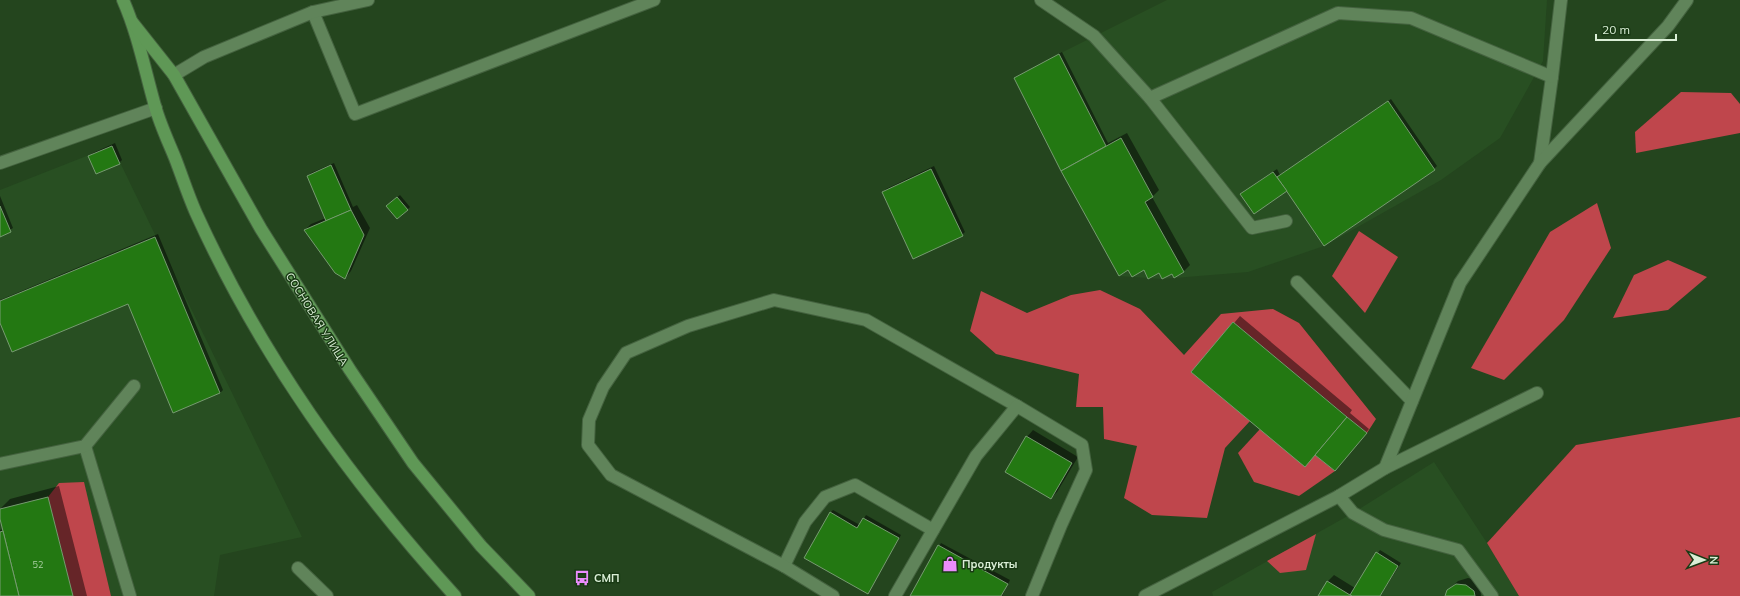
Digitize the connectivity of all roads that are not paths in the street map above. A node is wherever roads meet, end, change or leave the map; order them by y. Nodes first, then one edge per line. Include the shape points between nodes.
1 (125, 0) edge
2 (368, 0) edge
3 (654, 0) edge
4 (1041, 0) edge
5 (1561, 0) edge
6 (1687, 0) edge
7 (313, 12) junction
8 (132, 22) junction
9 (174, 75) junction
10 (1552, 77) junction
11 (1150, 98) junction
12 (156, 108) junction
13 (1540, 162) junction
14 (0, 163) edge
15 (1286, 222) dead end
16 (1297, 282) dead end
17 (134, 386) dead end
18 (1538, 393) dead end
19 (1412, 401) junction
20 (1017, 406) junction
21 (85, 446) junction
22 (0, 464) edge
23 (1385, 468) junction
24 (1339, 496) junction
25 (932, 530) junction
26 (784, 566) junction
27 (298, 568) dead end
28 (130, 596) edge
29 (327, 596) edge
30 (455, 596) edge
31 (529, 596) edge
32 (833, 596) edge
33 (894, 596) edge
34 (1032, 596) edge
35 (1145, 596) edge
36 (1492, 596) edge

1 - 8 main road, СОСНОВАЯ УЛИЦА
2 - 7 street
3 - 7 street via 355,114
4 - 11 street via 1094,36
5 - 10 street
6 - 13 street via 1668,26
7 - 9 street via 204,57
8 - 9 main road, СОСНОВАЯ УЛИЦА
8 - 12 main road, СОСНОВАЯ УЛИЦА
9 - 31 main road, СОСНОВАЯ УЛИЦА via 261,229 413,463 481,546
10 - 11 street via 1411,18 1338,13
10 - 13 street
11 - 15 street via 1252,228
12 - 14 street
12 - 30 main road, СОСНОВАЯ УЛИЦА via 196,212 243,308 308,412 360,484 411,548
13 - 19 street via 1460,283
16 - 19 street
17 - 21 street
18 - 23 street
19 - 23 street
20 - 25 street via 976,456
20 - 26 street via 866,320 774,300 688,326 626,353 603,387 589,420 588,445 611,475
20 - 34 street via 1082,445 1086,470
21 - 22 street
21 - 28 street
23 - 24 street
24 - 35 street
24 - 36 street via 1353,512 1384,530 1458,550
25 - 26 street via 855,485 825,497 805,522
25 - 33 street
26 - 32 street
27 - 29 street

